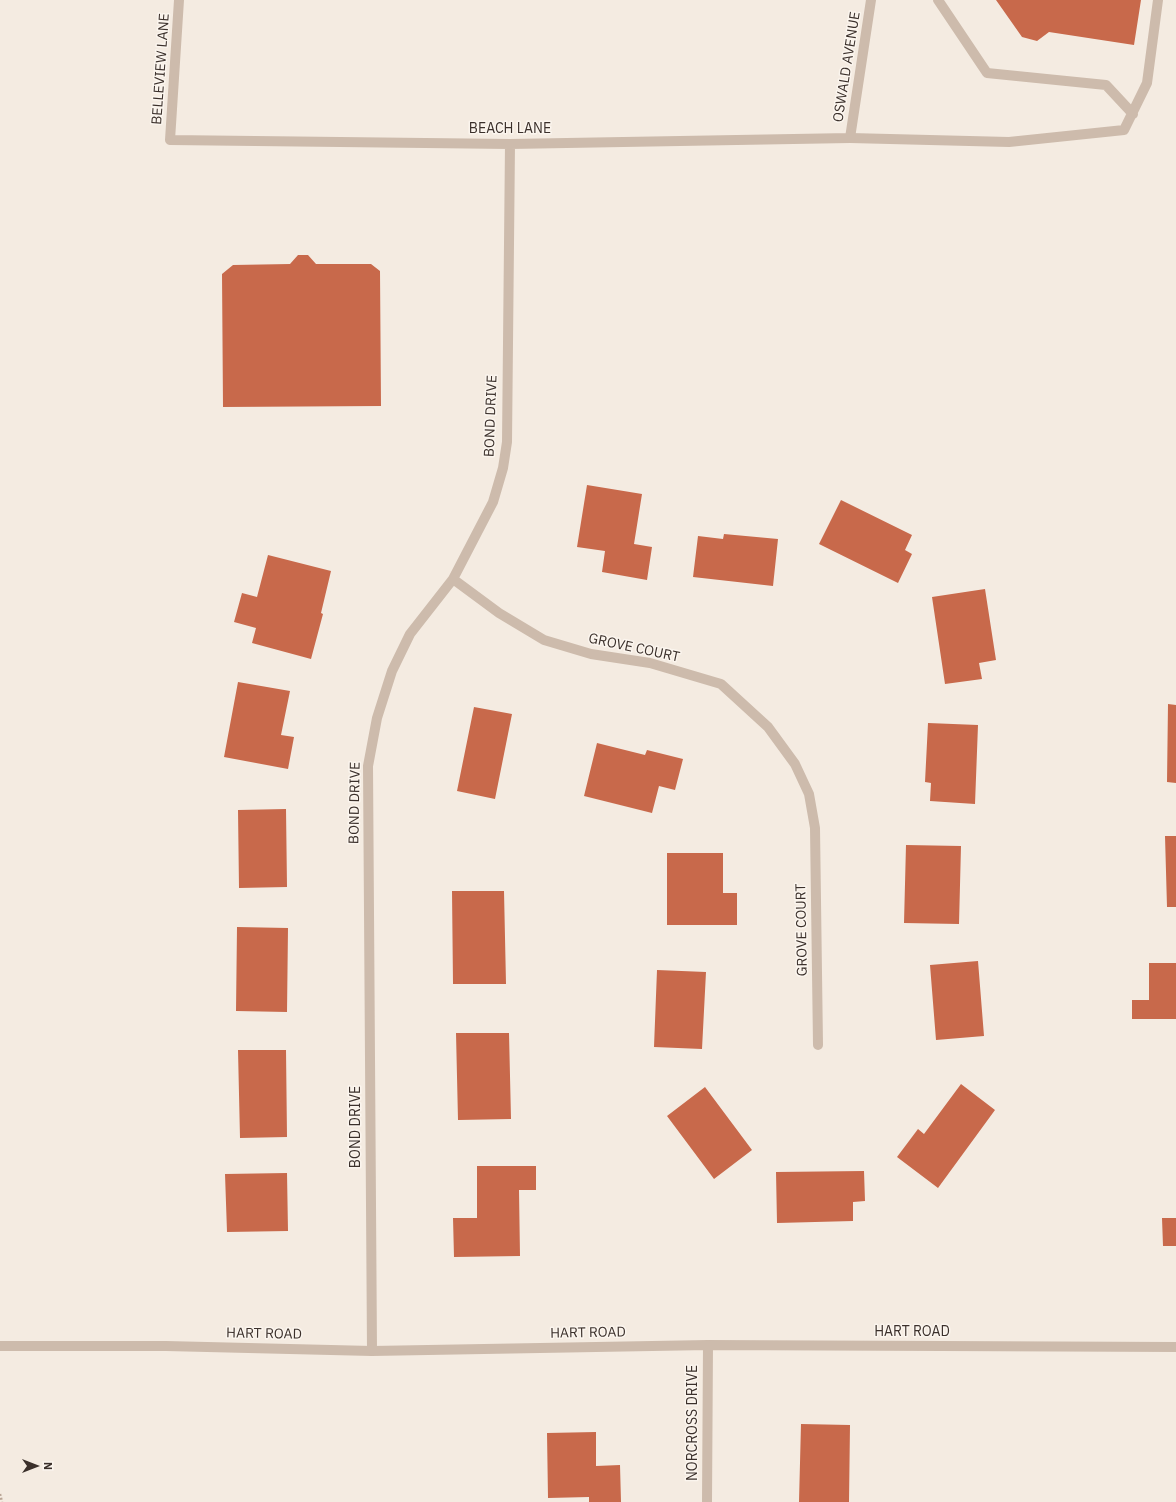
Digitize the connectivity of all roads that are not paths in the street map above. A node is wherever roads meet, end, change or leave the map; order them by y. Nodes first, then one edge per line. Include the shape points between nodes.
1 (179, 0) edge
2 (871, 0) edge
3 (938, 0) edge
4 (1158, 0) edge
5 (1133, 114) junction
6 (850, 138) junction
7 (170, 140) joint
8 (510, 144) junction
9 (453, 579) junction
10 (818, 1045) dead end
11 (708, 1345) junction
12 (0, 1346) edge
13 (1176, 1347) edge
14 (372, 1351) junction
15 (707, 1502) edge

1 - 7 street, BELLEVIEW LANE
2 - 6 street, OSWALD AVENUE
3 - 5 street via 987,73 1106,85
4 - 5 street via 1147,83
5 - 6 street, BEACH LANE via 1124,130 1009,142
6 - 8 street, BEACH LANE
7 - 8 street, BEACH LANE
8 - 9 street, BOND DRIVE via 506,442 503,468 493,502
9 - 10 street, GROVE COURT via 499,613 544,640 591,654 650,663 721,684 768,727 795,764 809,794 815,828
9 - 14 street, BOND DRIVE via 410,634 392,671 377,718 368,766
11 - 13 street, HART ROAD
11 - 14 street, HART ROAD
11 - 15 street, NORCROSS DRIVE
12 - 14 street, HART ROAD via 174,1346

